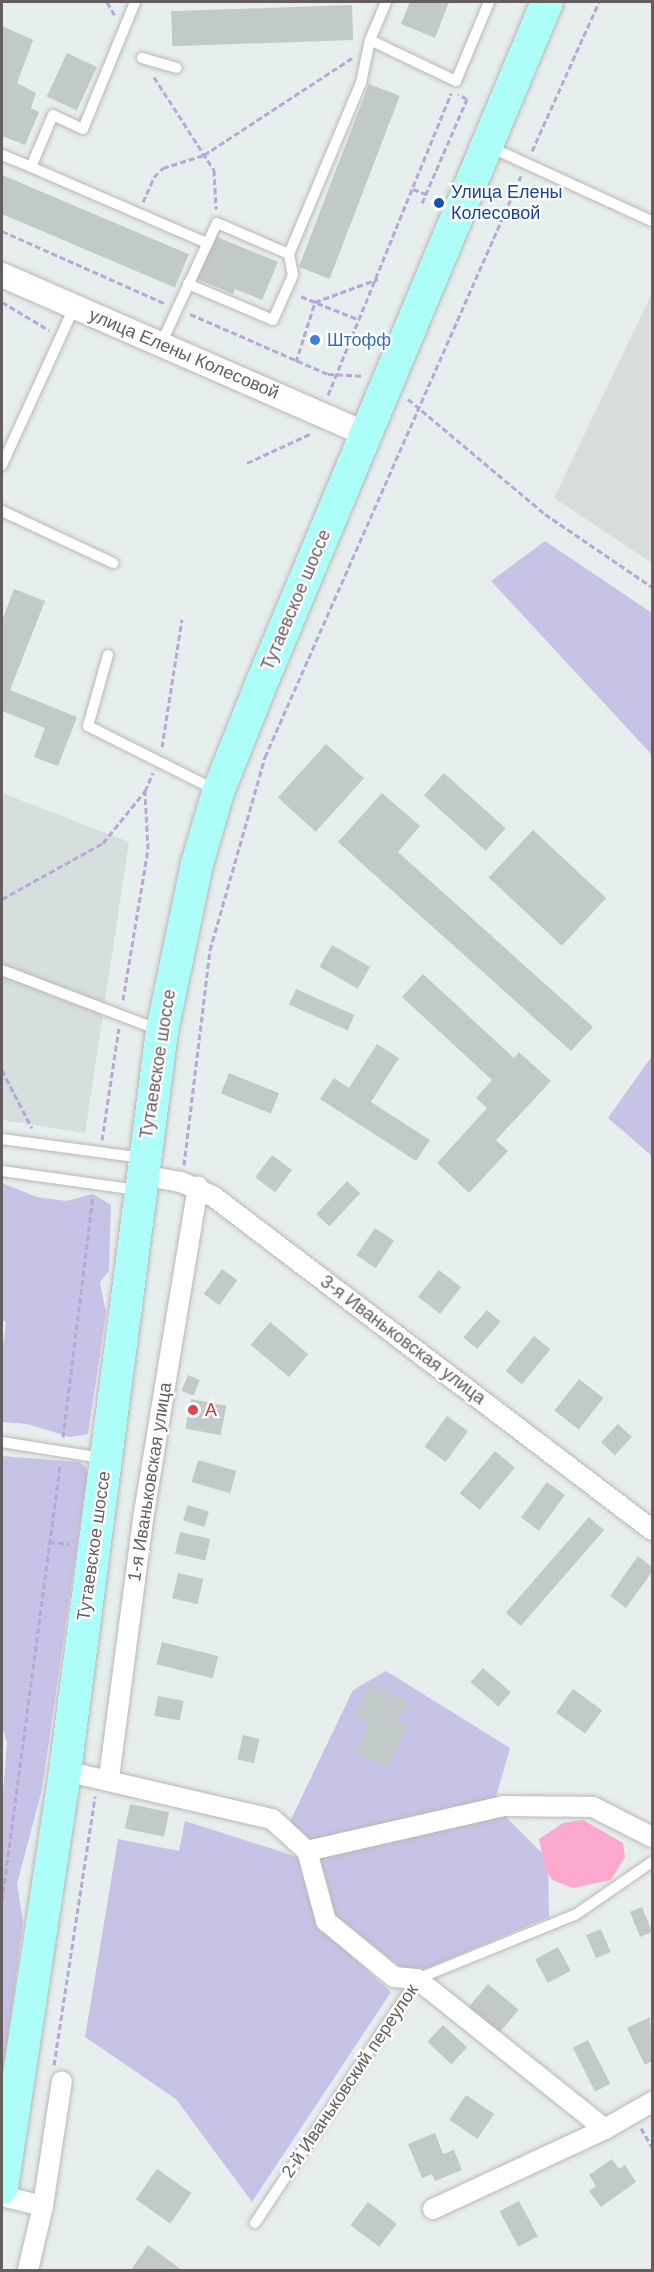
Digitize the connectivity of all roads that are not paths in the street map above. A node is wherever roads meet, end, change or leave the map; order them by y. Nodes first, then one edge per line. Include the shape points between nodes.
1 (135, 2) edge
2 (387, 2) edge
3 (489, 2) edge
4 (547, 2) edge
5 (370, 44) junction
6 (142, 58) road end
7 (177, 68) dead end
8 (487, 146) junction
9 (2, 155) edge
10 (31, 167) junction
11 (652, 221) edge
12 (207, 243) junction
13 (289, 254) junction
14 (2, 275) edge
15 (188, 284) junction
16 (74, 308) junction
17 (160, 345) junction
18 (366, 434) junction
19 (2, 465) edge
20 (2, 511) edge
21 (113, 562) dead end
22 (108, 656) dead end
23 (218, 792) junction
24 (2, 970) edge
25 (162, 1031) junction
26 (2, 1139) edge
27 (2, 1171) edge
28 (141, 1174) junction
29 (198, 1187) junction
30 (2, 1442) edge
31 (105, 1458) junction
32 (652, 1530) edge
33 (65, 1771) junction
34 (103, 1777) junction
35 (652, 1837) edge
36 (307, 1851) junction
37 (652, 1862) edge
38 (417, 1979) junction
39 (58, 2074) road end
40 (652, 2102) edge
41 (604, 2129) junction
42 (2, 2188) edge
43 (2, 2196) edge
44 (43, 2206) junction
45 (434, 2209) dead end
46 (255, 2223) dead end
47 (28, 2271) edge

1 - 10 lane via 83,129 53,115
2 - 5 lane
3 - 5 lane via 456,81
4 - 8 main road, Тутаевское шоссе
5 - 13 lane via 361,82
6 - 7 lane
8 - 11 lane
8 - 18 main road, Тутаевское шоссе
9 - 10 lane
10 - 12 lane
12 - 13 lane via 217,223
12 - 15 lane
13 - 15 lane via 293,275 273,320
14 - 16 street, улица Елены Колесовой
15 - 17 lane
16 - 17 street, улица Елены Колесовой
16 - 19 lane
17 - 18 street, улица Елены Колесовой
18 - 23 main road, Тутаевское шоссе
20 - 21 lane
22 - 23 lane via 88,726
23 - 25 main road, Тутаевское шоссе via 196,864
24 - 25 lane
25 - 28 main road, Тутаевское шоссе
26 - 28 lane via 100,1150
27 - 28 lane via 94,1185
28 - 29 street, 3-я Иваньковская улица
28 - 31 main road, Тутаевское шоссе
29 - 32 street, 3-я Иваньковская улица
29 - 34 street, 1-я Иваньковская улица
30 - 31 lane
31 - 33 main road, Тутаевское шоссе
33 - 34 street
33 - 42 main road, Тутаевское шоссе
34 - 36 street via 272,1819
35 - 36 street via 593,1807 504,1806
36 - 38 street via 326,1921 394,1977
37 - 38 lane, 2-й Иваньковский переулок via 575,1915
38 - 41 street
38 - 46 lane, 2-й Иваньковский переулок
39 - 44 street
40 - 41 street
41 - 45 street
43 - 44 street
44 - 47 street

